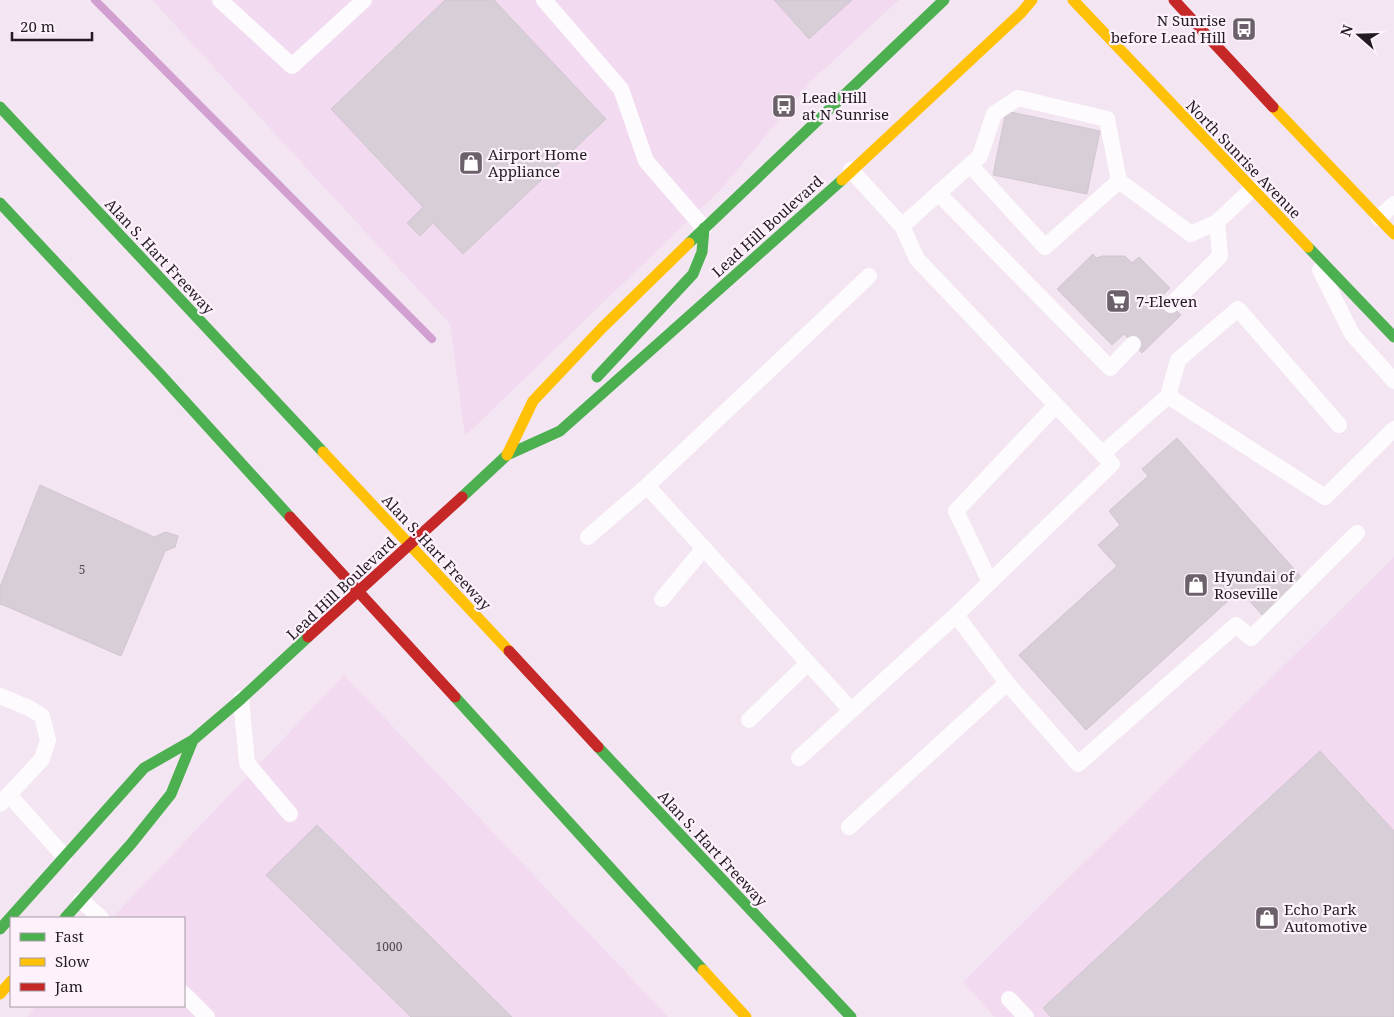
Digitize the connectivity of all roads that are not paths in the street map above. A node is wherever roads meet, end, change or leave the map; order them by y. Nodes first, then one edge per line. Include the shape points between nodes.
1 (220, 0) edge
2 (364, 0) edge
3 (544, 0) edge
4 (944, 0) edge
5 (1032, 0) edge
6 (1073, 0) edge
7 (1174, 0) edge
8 (0, 107) edge
9 (970, 165) junction
10 (851, 170) junction
11 (1119, 181) junction
12 (1252, 189) junction
13 (938, 194) junction
14 (1394, 204) edge
15 (2, 206) edge
16 (1379, 218) junction
17 (1217, 222) junction
18 (902, 226) junction
19 (704, 228) junction
20 (1394, 234) edge
21 (1308, 248) junction
22 (868, 276) dead end
23 (1171, 305) dead end
24 (1394, 337) edge
25 (1133, 344) dead end
26 (1394, 381) edge
27 (591, 383) dead end
28 (1168, 396) junction
29 (574, 403) dead end
30 (1056, 405) junction
31 (1339, 425) dead end
32 (1394, 429) edge
33 (560, 431) junction
34 (1102, 454) junction
35 (507, 455) junction
36 (647, 486) junction
37 (1357, 533) dead end
38 (588, 537) dead end
39 (704, 548) junction
40 (990, 582) junction
41 (662, 599) dead end
42 (956, 615) junction
43 (808, 663) junction
44 (1007, 683) junction
45 (0, 696) edge
46 (242, 699) junction
47 (851, 710) junction
48 (749, 720) dead end
49 (193, 740) junction
50 (799, 758) dead end
51 (5, 800) edge
52 (290, 814) dead end
53 (849, 827) dead end
54 (64, 856) junction
55 (81, 900) junction
56 (11, 917) edge
57 (66, 917) edge
58 (100, 917) edge
59 (10, 918) edge
60 (0, 929) edge
61 (10, 982) edge
62 (0, 994) edge
63 (185, 995) edge
64 (1009, 999) dead end
65 (207, 1017) edge
66 (746, 1017) edge
67 (852, 1017) edge
68 (1026, 1017) edge

1 - 2 lane via 292,66
3 - 19 lane via 621,89 646,160
4 - 19 main road, Lead Hill Boulevard
5 - 10 main road, Lead Hill Boulevard
6 - 12 main road, North Sunrise Avenue
7 - 16 main road
8 - 67 main road, Alan S. Hart Freeway
9 - 11 lane via 1045,247
9 - 11 lane via 980,156 994,114 1018,98 1107,119
9 - 13 lane
10 - 18 lane
10 - 33 main road, Lead Hill Boulevard
11 - 17 lane via 1191,234
12 - 17 lane
12 - 21 main road, North Sunrise Avenue
13 - 18 lane
13 - 25 lane via 1110,368
14 - 16 lane
15 - 66 main road via 160,374
16 - 20 main road
17 - 23 lane via 1220,256
18 - 30 lane via 917,259
19 - 27 main road via 702,252 693,274
19 - 35 main road, Lead Hill Boulevard via 533,401
21 - 24 main road, North Sunrise Avenue
21 - 26 lane via 1352,334
22 - 36 lane
28 - 31 lane via 1178,360 1238,309
28 - 32 lane via 1325,497
28 - 34 lane
29 - 33 main road via 566,413
30 - 34 lane
30 - 40 lane via 956,511
33 - 35 main road, Lead Hill Boulevard
34 - 40 lane via 1112,464
35 - 46 main road, Lead Hill Boulevard
36 - 38 lane
36 - 39 lane
37 - 44 lane via 1251,638 1236,625 1078,764
39 - 41 lane
39 - 43 lane
40 - 42 lane
42 - 44 lane
42 - 47 lane
43 - 47 lane
43 - 48 lane
44 - 53 lane
45 - 51 lane via 42,716 48,740 42,759
46 - 49 main road, Lead Hill Boulevard
46 - 52 lane via 247,763
47 - 50 lane
49 - 54 main road, Lead Hill Boulevard via 144,768
49 - 55 main road, Lead Hill Boulevard via 171,794
51 - 54 lane
54 - 56 main road, Lead Hill Boulevard
55 - 57 main road, Lead Hill Boulevard
55 - 58 lane
59 - 60 main road, Lead Hill Boulevard
61 - 62 main road
63 - 65 lane
64 - 68 lane

